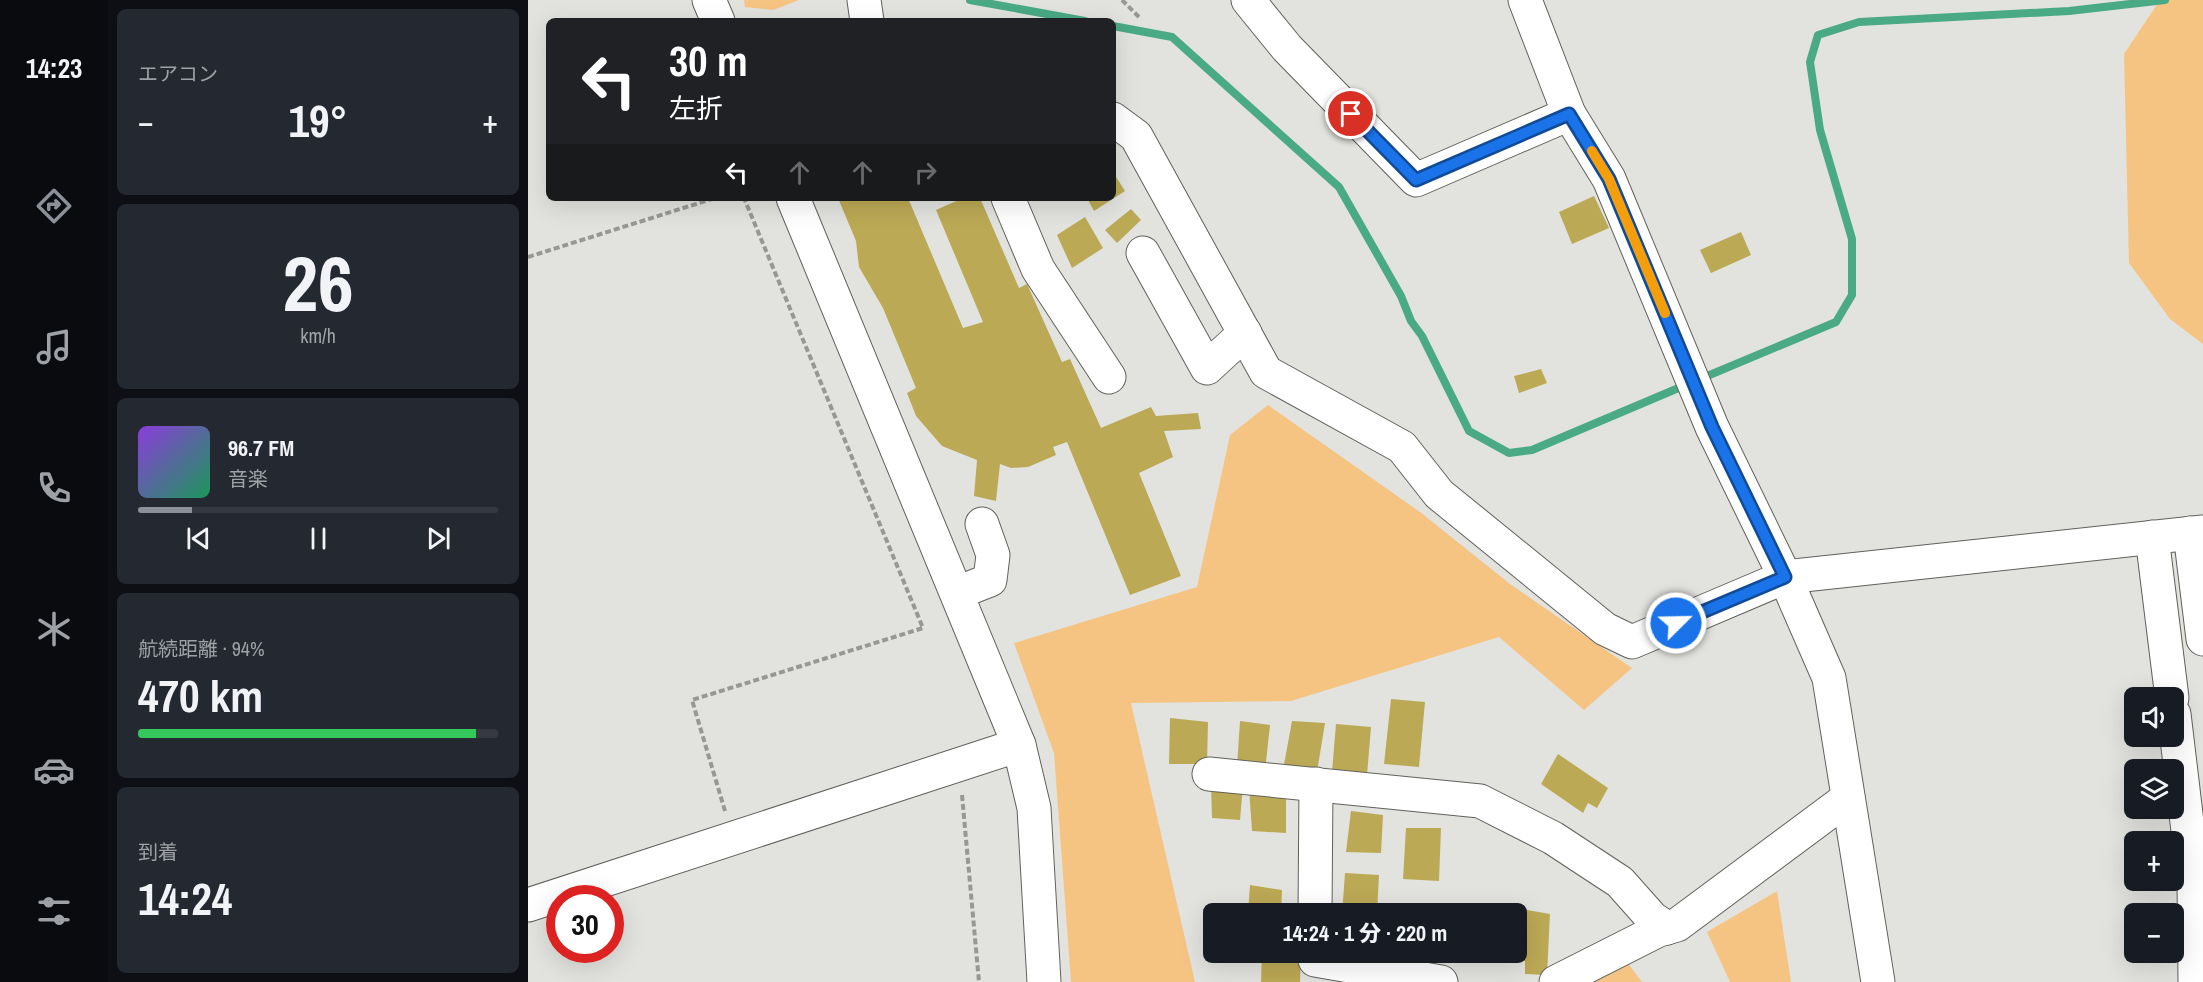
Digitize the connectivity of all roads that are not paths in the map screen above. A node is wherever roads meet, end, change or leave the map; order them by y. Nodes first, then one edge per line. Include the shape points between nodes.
1 (709, 0) edge
2 (864, 0) edge
3 (1248, 0) edge
4 (1525, 0) edge
5 (717, 18) edge
6 (867, 18) edge
7 (1569, 114) junction
8 (1116, 121) edge
9 (794, 201) edge
10 (1009, 201) edge
11 (1143, 253) dead end
12 (1245, 333) junction
13 (1109, 377) dead end
14 (982, 524) dead end
15 (2197, 533) edge
16 (2152, 537) junction
17 (1785, 577) junction
18 (957, 593) junction
19 (2203, 639) edge
20 (2171, 687) edge
21 (1020, 745) junction
22 (2178, 747) edge
23 (1209, 774) dead end
24 (1316, 784) junction
25 (1848, 798) junction
26 (1315, 903) edge
27 (528, 905) edge
28 (1668, 928) junction
29 (1315, 965) edge
30 (1044, 982) edge
31 (1441, 982) edge
32 (1556, 982) edge
33 (1878, 982) edge
34 (2195, 982) edge

1 - 5 street
2 - 6 street
3 - 7 street via 1287,48 1416,180
4 - 7 street
7 - 17 street via 1609,179 1712,427
8 - 12 street via 1136,136
9 - 18 street
10 - 13 street via 1038,269
11 - 12 street via 1207,368
12 - 17 street via 1266,372 1402,447 1439,494 1605,629 1632,642
14 - 18 street via 993,555 990,580
15 - 16 street
15 - 19 street
16 - 17 street
16 - 20 street
17 - 25 street via 1829,678
18 - 21 street
21 - 27 street
21 - 30 street via 1034,808
22 - 34 street via 2194,882
23 - 24 street
24 - 26 street
24 - 28 street via 1480,801 1553,838 1620,882 1652,918
25 - 28 street
25 - 33 street
28 - 32 street
29 - 31 street

